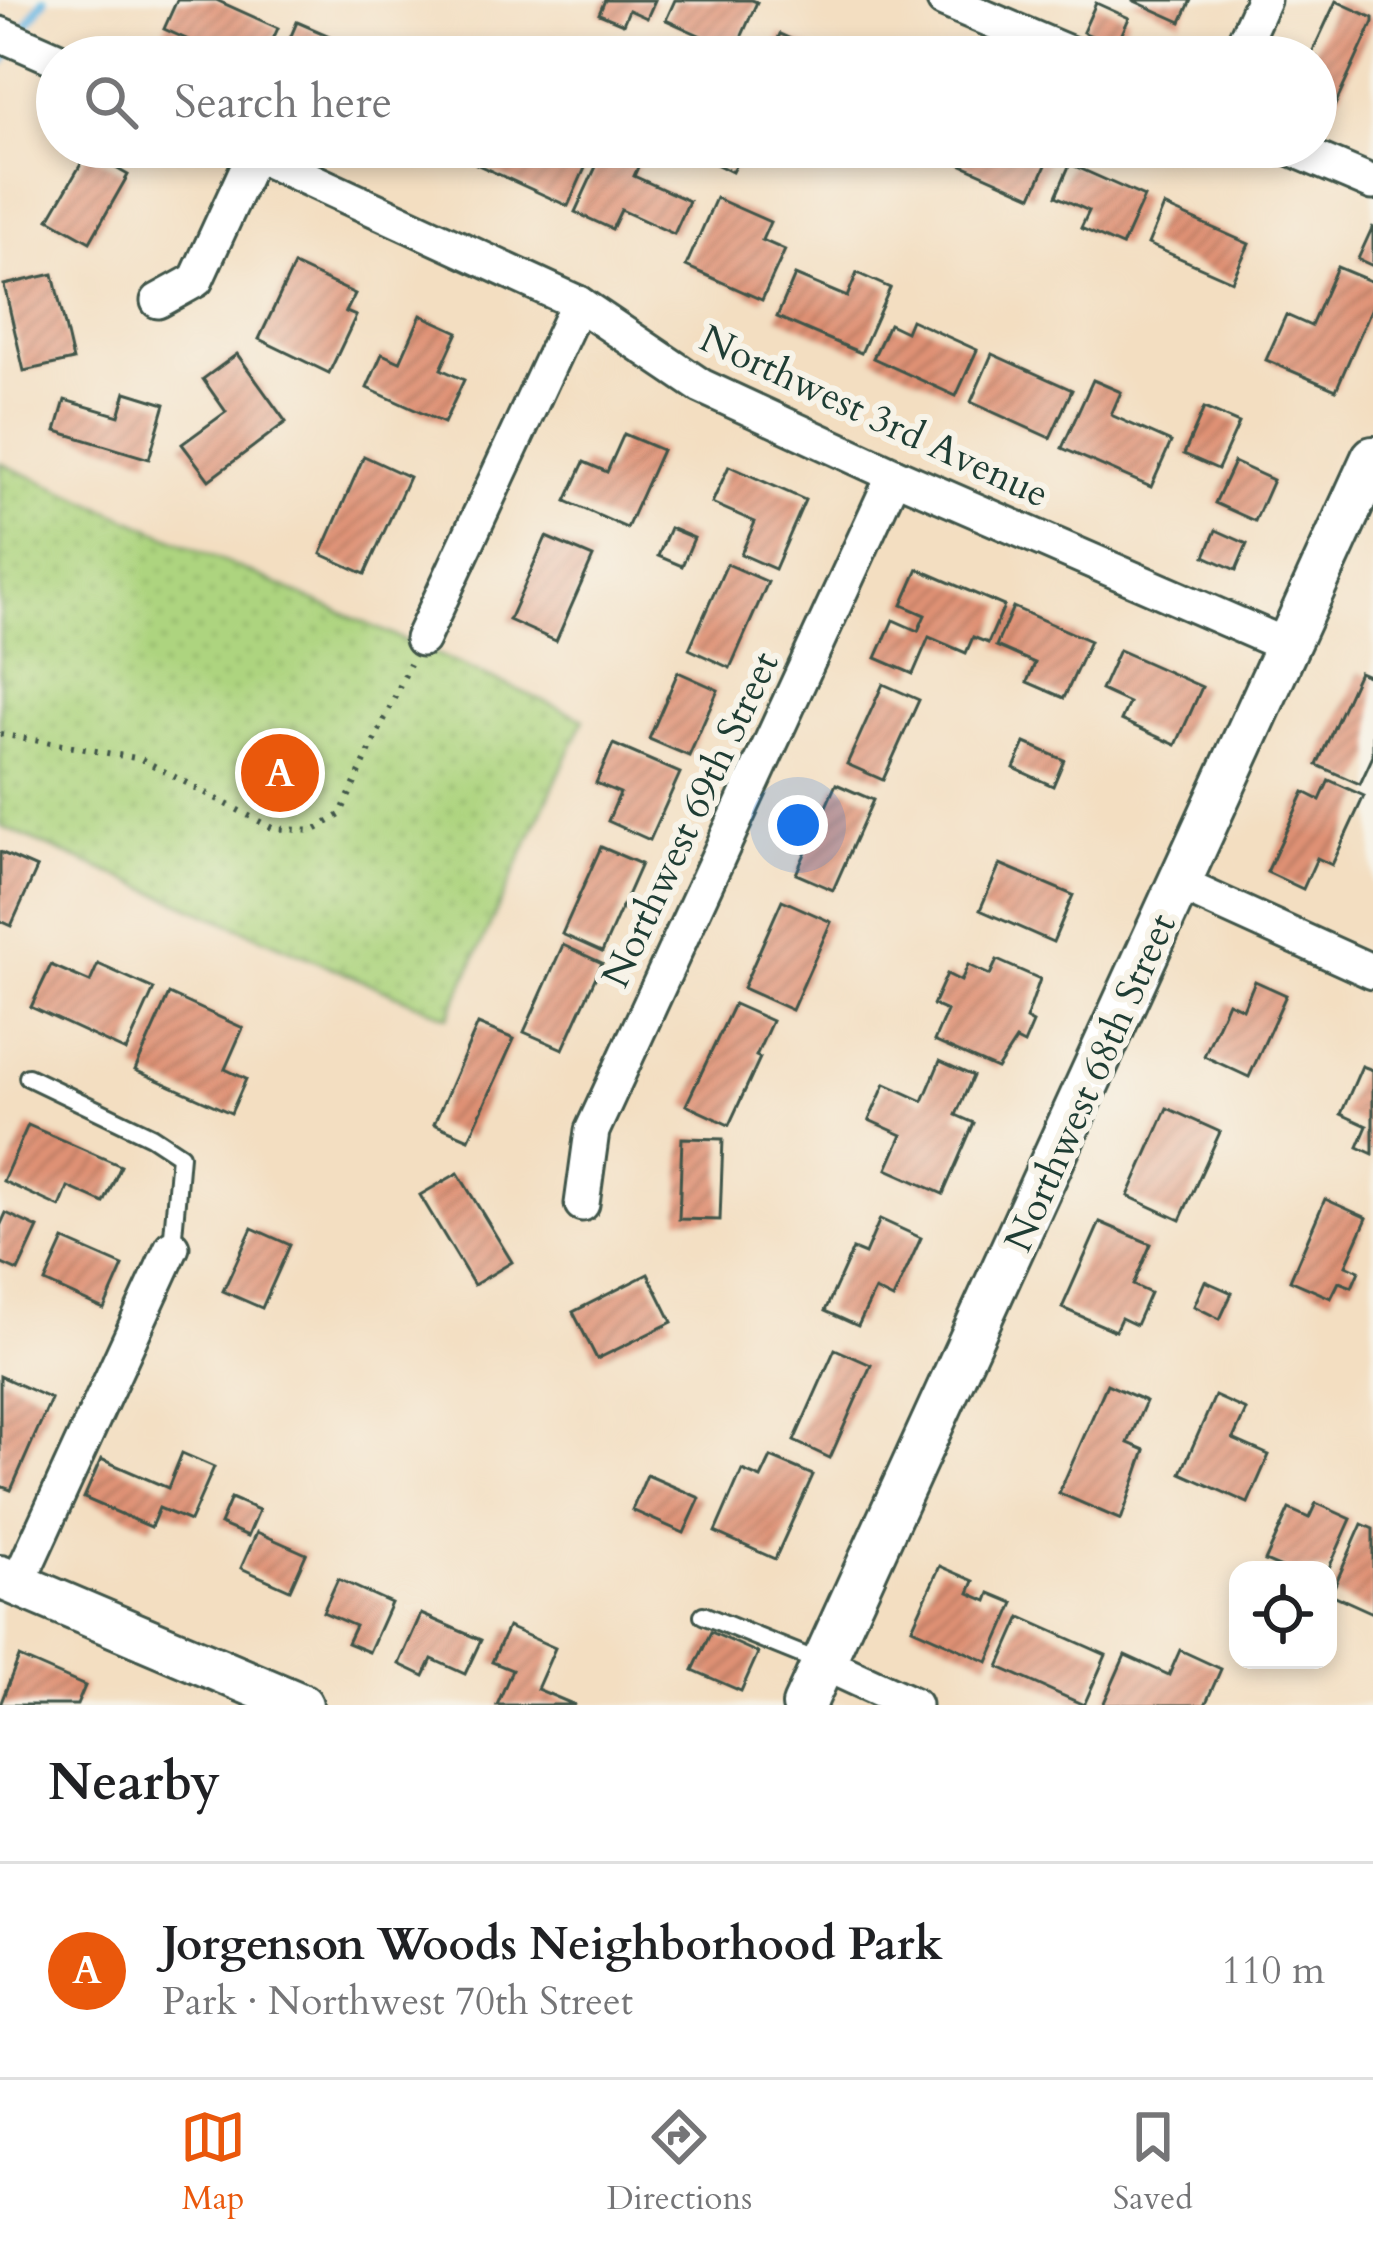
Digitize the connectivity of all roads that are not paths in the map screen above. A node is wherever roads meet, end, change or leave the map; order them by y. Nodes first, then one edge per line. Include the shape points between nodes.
1 (944, 0) edge
2 (1264, 0) edge
3 (0, 34) edge
4 (1029, 36) edge
5 (1247, 36) edge
6 (36, 50) edge
7 (239, 168) edge
8 (285, 168) edge
9 (1337, 168) edge
10 (1373, 183) edge
11 (158, 301) dead end
12 (578, 303) junction
13 (1373, 458) edge
14 (894, 475) junction
15 (422, 639) road end
16 (1290, 647) junction
17 (1178, 884) junction
18 (1373, 972) edge
19 (28, 1078) dead end
20 (582, 1204) dead end
21 (172, 1247) joint
22 (8, 1581) edge
23 (703, 1616) dead end
24 (823, 1663) junction
25 (301, 1705) edge
26 (804, 1705) edge
27 (914, 1705) edge

1 - 4 street
2 - 5 street
3 - 6 street
7 - 11 street via 196,280
8 - 12 street, Northwest 3rd Avenue
9 - 10 street
12 - 14 street, Northwest 3rd Avenue via 701,386
12 - 15 street
13 - 16 street, Northwest 68th Street
14 - 16 street, Northwest 3rd Avenue
14 - 20 street, Northwest 69th Street via 592,1131
16 - 17 street, Northwest 68th Street
17 - 18 street
17 - 24 street, Northwest 68th Street
19 - 21 lane via 180,1155
21 - 22 street
22 - 25 street
23 - 24 lane
24 - 26 street, Northwest 68th Street
24 - 27 street

